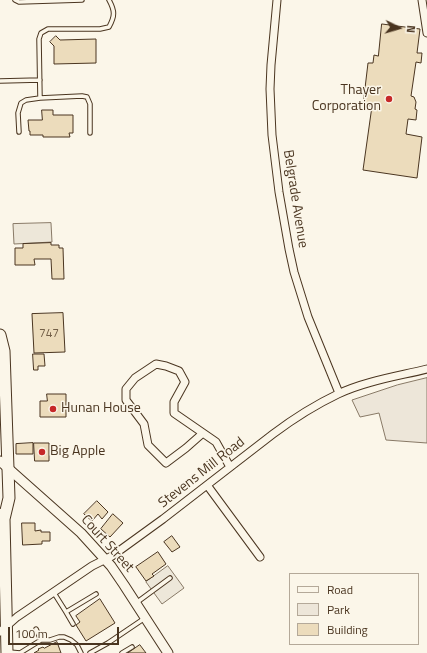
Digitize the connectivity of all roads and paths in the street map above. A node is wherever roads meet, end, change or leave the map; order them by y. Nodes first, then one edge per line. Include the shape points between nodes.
1 (16, 0) edge
2 (54, 0) edge
3 (82, 0) edge
4 (109, 0) edge
5 (277, 0) edge
6 (422, 0) edge
7 (427, 33) edge
8 (40, 80) junction
9 (0, 81) edge
10 (40, 98) junction
11 (19, 132) dead end
12 (90, 133) dead end
13 (0, 335) edge
14 (427, 369) edge
15 (339, 393) junction
16 (202, 433) junction
17 (4, 465) edge
18 (230, 467) junction
19 (207, 486) junction
20 (0, 506) edge
21 (4, 519) junction
22 (260, 557) dead end
23 (2, 558) edge
24 (105, 560) junction
25 (170, 578) dead end
26 (54, 592) junction
27 (96, 594) dead end
28 (136, 603) junction
29 (66, 612) junction
30 (145, 617) junction
31 (72, 624) dead end
32 (3, 629) edge
33 (36, 629) dead end
34 (41, 640) junction
35 (132, 647) dead end
36 (7, 653) edge
37 (80, 653) edge
38 (90, 653) edge
39 (122, 653) edge
40 (168, 653) edge

1 - 2 lane
2 - 3 lane
4 - 8 lane via 113,7 113,19 108,27 48,29 41,33
5 - 15 street, Belgrade Avenue via 270,89 279,192 294,272 308,316
6 - 7 street
8 - 9 lane
8 - 10 lane
10 - 11 lane via 20,103
10 - 12 lane via 87,97 90,104
13 - 17 main road via 4,351
14 - 15 street, Stevens Mill Road via 364,384
15 - 18 street, Stevens Mill Road via 289,422
16 - 16 street via 174,413 174,402 185,382 179,371 156,364 135,378 126,389 126,400 144,424 148,446 166,463
16 - 18 street via 216,442
17 - 21 main road via 9,498
17 - 24 main road, Court Street via 81,533
18 - 19 street, Stevens Mill Road
19 - 22 street
19 - 24 street, Stevens Mill Road
20 - 21 main road
21 - 23 main road
23 - 32 main road
24 - 26 street, Stevens Mill Road
24 - 28 main road, Court Street
25 - 28 lane
26 - 29 lane
26 - 32 street, Stevens Mill Road
27 - 29 lane
28 - 30 main road, Court Street
29 - 31 lane
30 - 38 lane
30 - 40 main road, Court Street
32 - 36 main road
33 - 34 lane
34 - 36 lane via 20,653
34 - 37 lane via 58,637 71,640
35 - 39 lane

